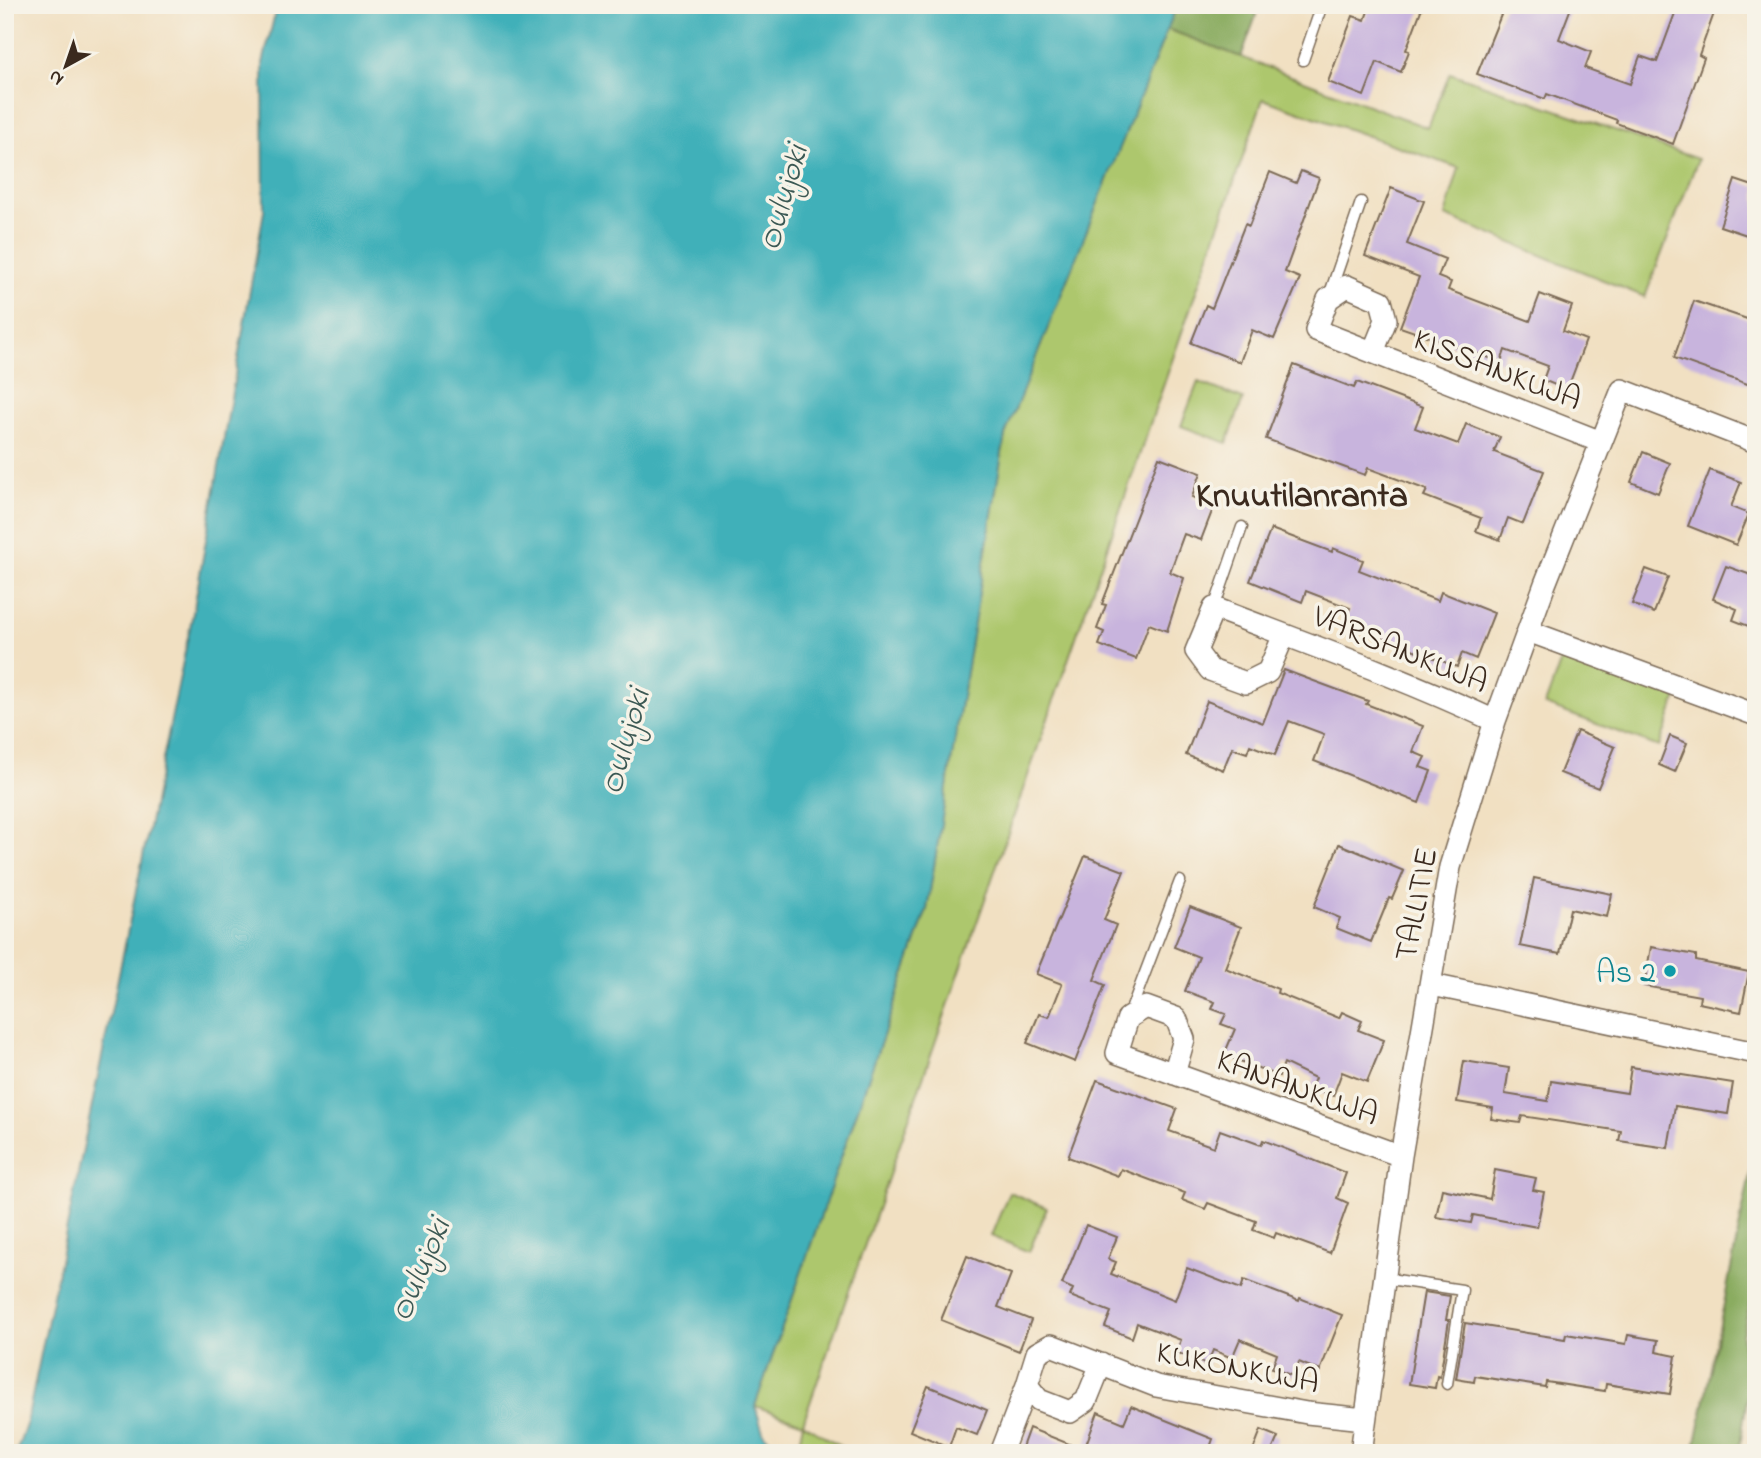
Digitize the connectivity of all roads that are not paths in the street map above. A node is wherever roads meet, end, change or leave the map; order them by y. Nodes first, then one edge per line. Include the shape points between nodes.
1 (1322, 5) edge
2 (1303, 61) dead end
3 (1361, 202) dead end
4 (1328, 299) junction
5 (1373, 352) junction
6 (1601, 442) junction
7 (1756, 442) edge
8 (1242, 527) dead end
9 (1214, 608) junction
10 (1528, 631) junction
11 (1284, 635) junction
12 (1756, 715) edge
13 (1494, 721) junction
14 (1180, 881) dead end
15 (1432, 985) junction
16 (1128, 1018) junction
17 (1756, 1054) edge
18 (1174, 1074) junction
19 (1401, 1156) junction
20 (1383, 1278) junction
21 (1101, 1364) junction
22 (1447, 1384) dead end
23 (1027, 1385) junction
24 (1365, 1419) junction
25 (1001, 1453) edge
26 (1361, 1453) edge

1 - 2 lane
3 - 4 lane
4 - 5 street, KISSANKUJA via 1316,330
4 - 5 street, KISSANKUJA via 1347,286 1381,301 1386,320
5 - 6 street, KISSANKUJA
6 - 7 street, TALLITIE via 1622,390
6 - 10 street, TALLITIE
8 - 9 lane
9 - 11 street, VARSANKUJA
9 - 11 street, VARSANKUJA via 1196,651 1210,670 1246,683 1268,672
10 - 12 street
10 - 13 street, TALLITIE
11 - 13 street, VARSANKUJA via 1438,694
13 - 15 street, TALLITIE via 1450,867
14 - 16 lane
15 - 17 street
15 - 19 street, TALLITIE
16 - 18 street, KANANKUJA via 1117,1053
16 - 18 street, KANANKUJA via 1146,1007 1175,1018 1184,1039
18 - 19 street, KANANKUJA
19 - 20 street, TALLITIE
20 - 22 lane via 1462,1290
20 - 24 street, TALLITIE
21 - 23 street, KUKONKUJA via 1051,1345 1037,1353
21 - 23 street via 1086,1401 1070,1412 1039,1400
21 - 24 street, KUKONKUJA via 1156,1386
23 - 25 street
24 - 26 street, TALLITIE

